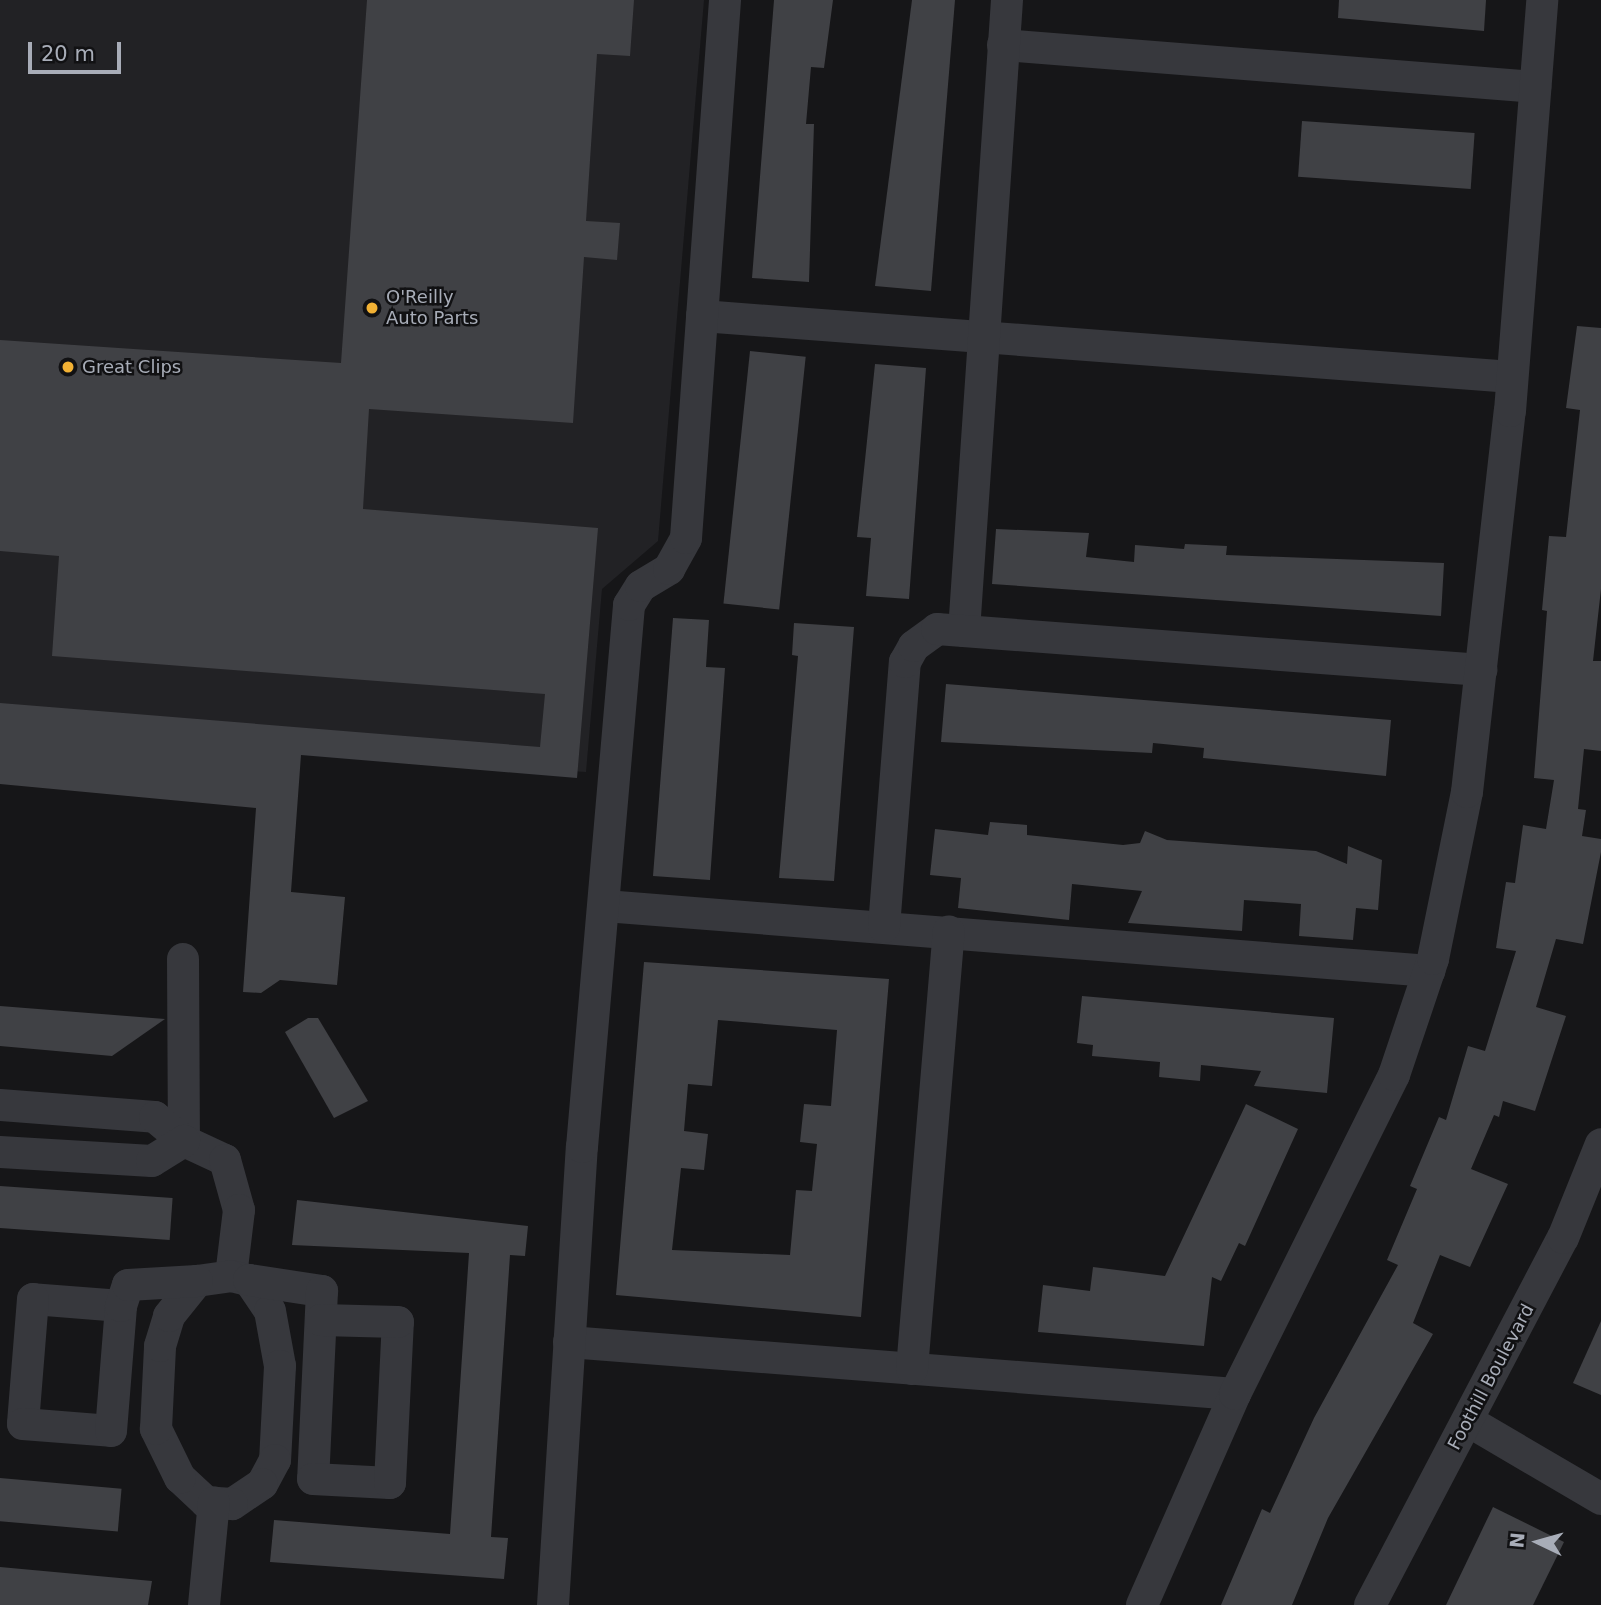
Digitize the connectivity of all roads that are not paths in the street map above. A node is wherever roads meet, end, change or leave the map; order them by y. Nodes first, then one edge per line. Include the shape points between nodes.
1 (725, 0) edge
2 (1007, 0) edge
3 (1542, 0) edge
4 (1003, 45) junction
5 (1535, 87) junction
6 (702, 316) junction
7 (983, 340) junction
8 (1512, 377) junction
9 (964, 631) junction
10 (1481, 670) junction
11 (605, 906) junction
12 (884, 927) junction
13 (949, 932) junction
14 (183, 959) dead end
15 (1429, 971) junction
16 (0, 1105) edge
17 (184, 1141) junction
18 (1601, 1144) edge
19 (0, 1152) edge
20 (240, 1278) junction
21 (197, 1282) junction
22 (121, 1306) junction
23 (321, 1320) junction
24 (569, 1342) junction
25 (912, 1369) junction
26 (1235, 1394) junction
27 (1470, 1422) junction
28 (1601, 1499) edge
29 (214, 1502) junction
30 (204, 1605) edge
31 (553, 1605) edge
32 (1142, 1605) edge
33 (1370, 1605) edge

1 - 6 street
2 - 4 street
3 - 5 street
4 - 5 street
4 - 7 street
5 - 8 street
6 - 7 street
6 - 11 street via 686,538 669,569 641,586 629,605
7 - 8 street
7 - 9 street
8 - 10 street
9 - 10 street
9 - 12 street via 937,629 914,646 905,662
10 - 15 street via 1467,792
11 - 12 street
11 - 24 street
12 - 13 street
13 - 15 street
13 - 25 street
14 - 17 street
15 - 26 street via 1394,1075
16 - 17 street via 155,1117
17 - 19 street via 152,1161
17 - 20 street via 225,1160 239,1210
18 - 27 street, Foothill Boulevard via 1563,1238
20 - 21 street
20 - 23 street via 322,1291
20 - 29 street via 270,1311 281,1366 275,1460 262,1484 232,1504
21 - 22 street via 128,1285
21 - 29 street via 169,1316 160,1346 156,1429 180,1478
22 - 22 street via 111,1431 23,1424 33,1299
23 - 23 street via 313,1479 390,1483 398,1322
24 - 25 street
24 - 31 street
25 - 26 street
26 - 32 street
27 - 28 street
27 - 33 street, Foothill Boulevard
29 - 30 street

